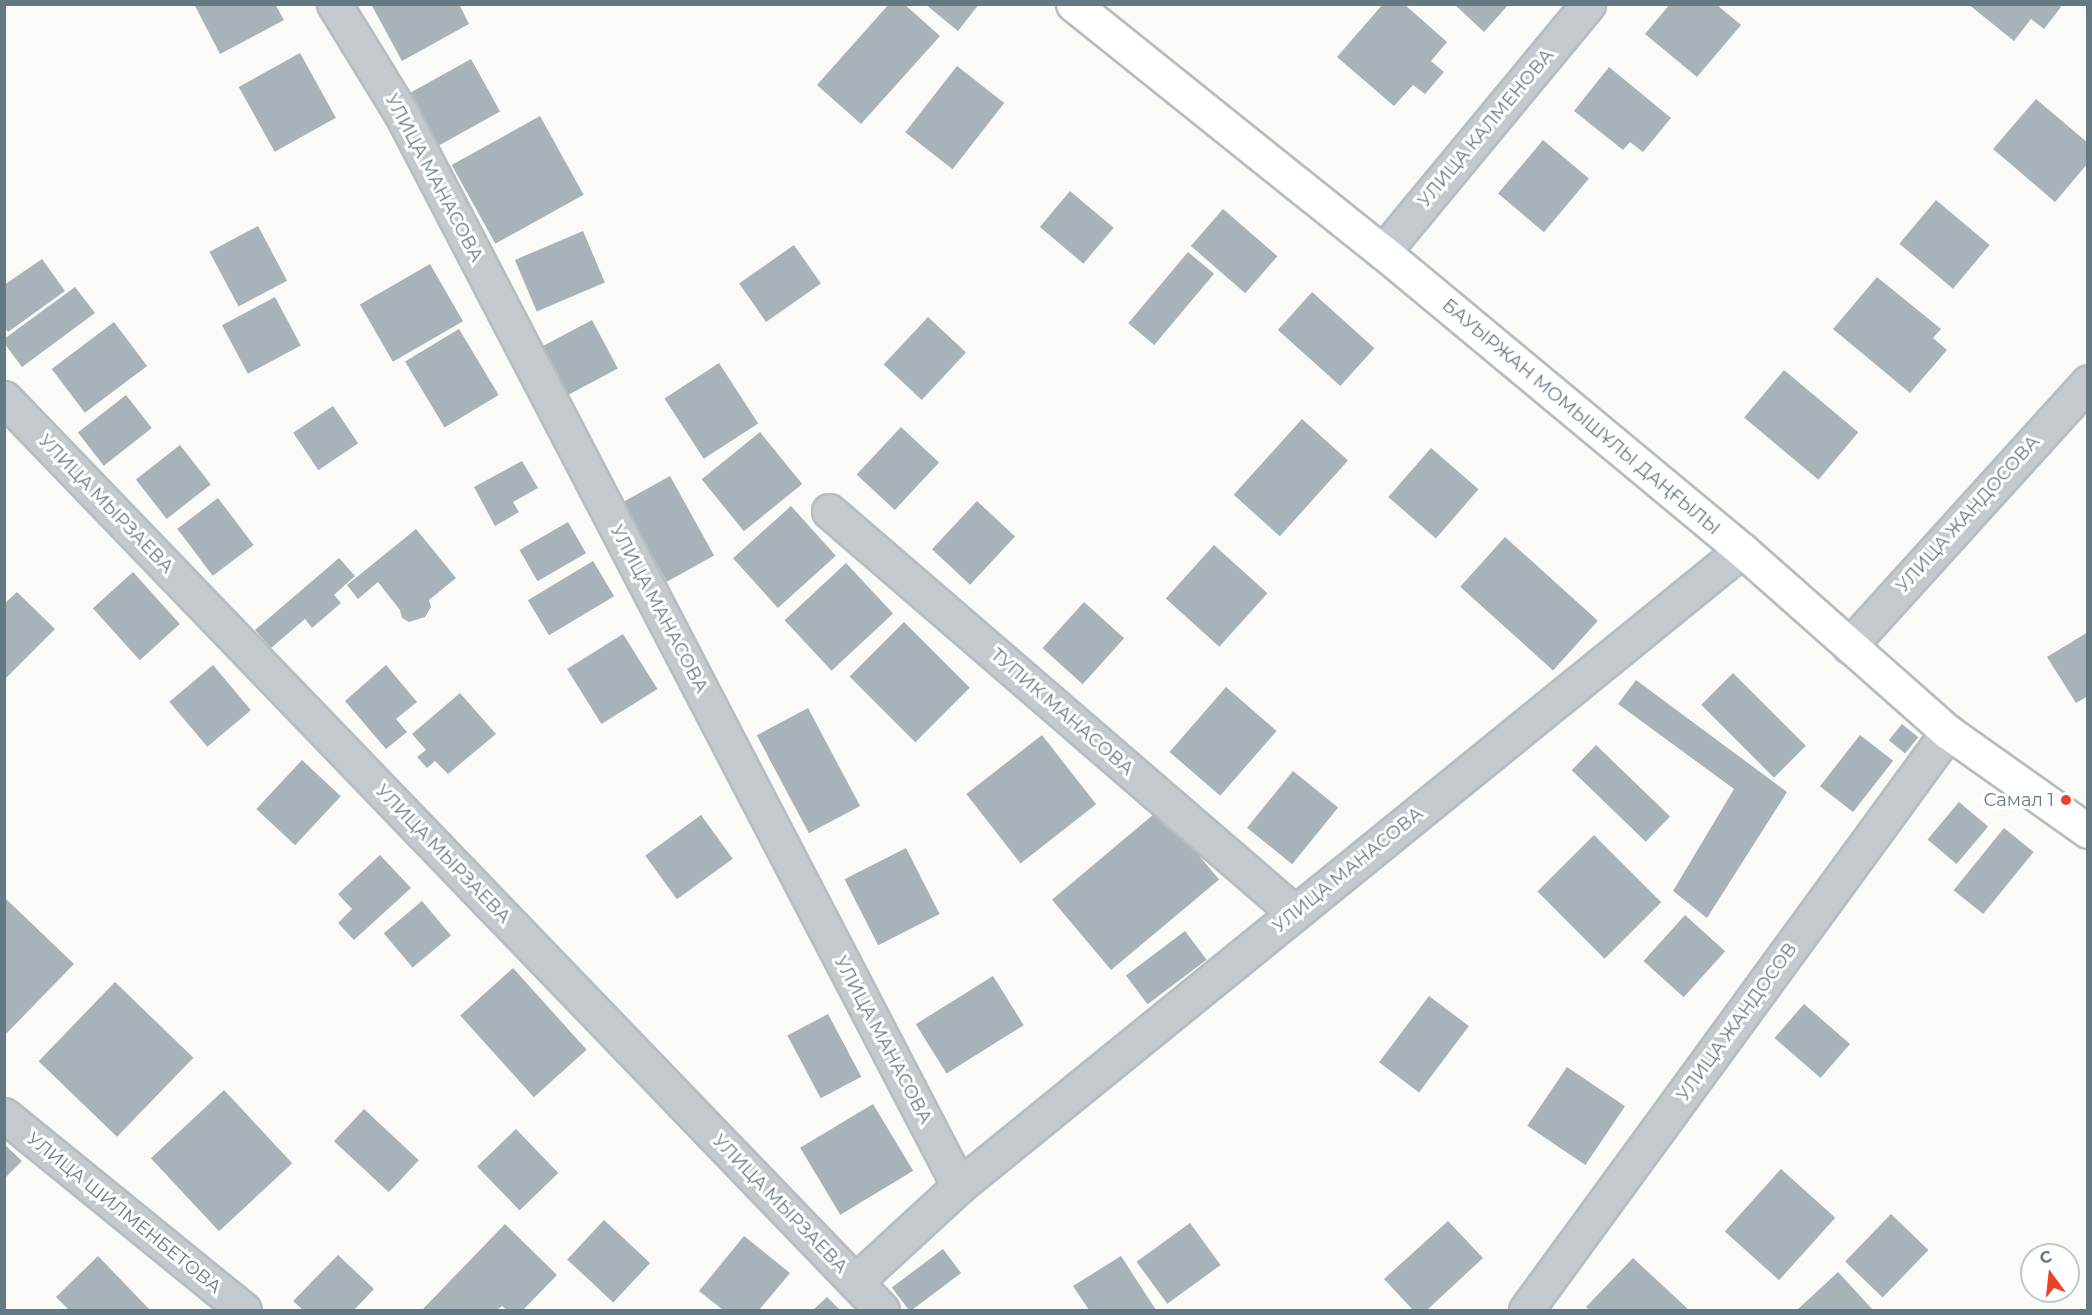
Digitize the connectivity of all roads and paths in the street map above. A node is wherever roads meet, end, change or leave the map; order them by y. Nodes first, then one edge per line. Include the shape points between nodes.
1 (334, 4) edge
2 (1073, 4) edge
3 (1588, 4) edge
4 (1383, 252) junction
5 (2088, 382) edge
6 (4, 398) edge
7 (829, 511) dead end
8 (1742, 550) junction
9 (1849, 646) junction
10 (1948, 732) junction
11 (2088, 831) edge
12 (1295, 913) junction
13 (4, 1115) edge
14 (960, 1186) junction
15 (855, 1282) junction
16 (244, 1311) edge
17 (882, 1311) edge
18 (1526, 1311) edge

1 - 14 street, УЛИЦА МАНАСОВА via 400,113
2 - 4 main road, БАУЫРЖАН МОМЫШҰЛЫ ДАҢҒЫЛЫ
3 - 4 street, УЛИЦА КАЛМЕНОВА
4 - 8 main road, БАУЫРЖАН МОМЫШҰЛЫ ДАҢҒЫЛЫ
5 - 9 street, УЛИЦА ЖАНДОСОВА
6 - 15 street, УЛИЦА МЫРЗАЕВА
7 - 12 street, ТУПИК МАНАСОВА
8 - 9 main road, БАУЫРЖАН МОМЫШҰЛЫ ДАҢҒЫЛЫ
8 - 12 street, УЛИЦА МАНАСОВА
9 - 10 main road, БАУЫРЖАН МОМЫШҰЛЫ ДАҢҒЫЛЫ
10 - 11 main road, БАУЫРЖАН МОМЫШҰЛЫ ДАҢҒЫЛЫ
10 - 18 street, УЛИЦА ЖАНДОСОВ
12 - 14 street, УЛИЦА МАНАСОВА
13 - 16 street, УЛИЦА ШИЛМЕНБЕТОВА
14 - 15 street
15 - 17 street, УЛИЦА МЫРЗАЕВА

